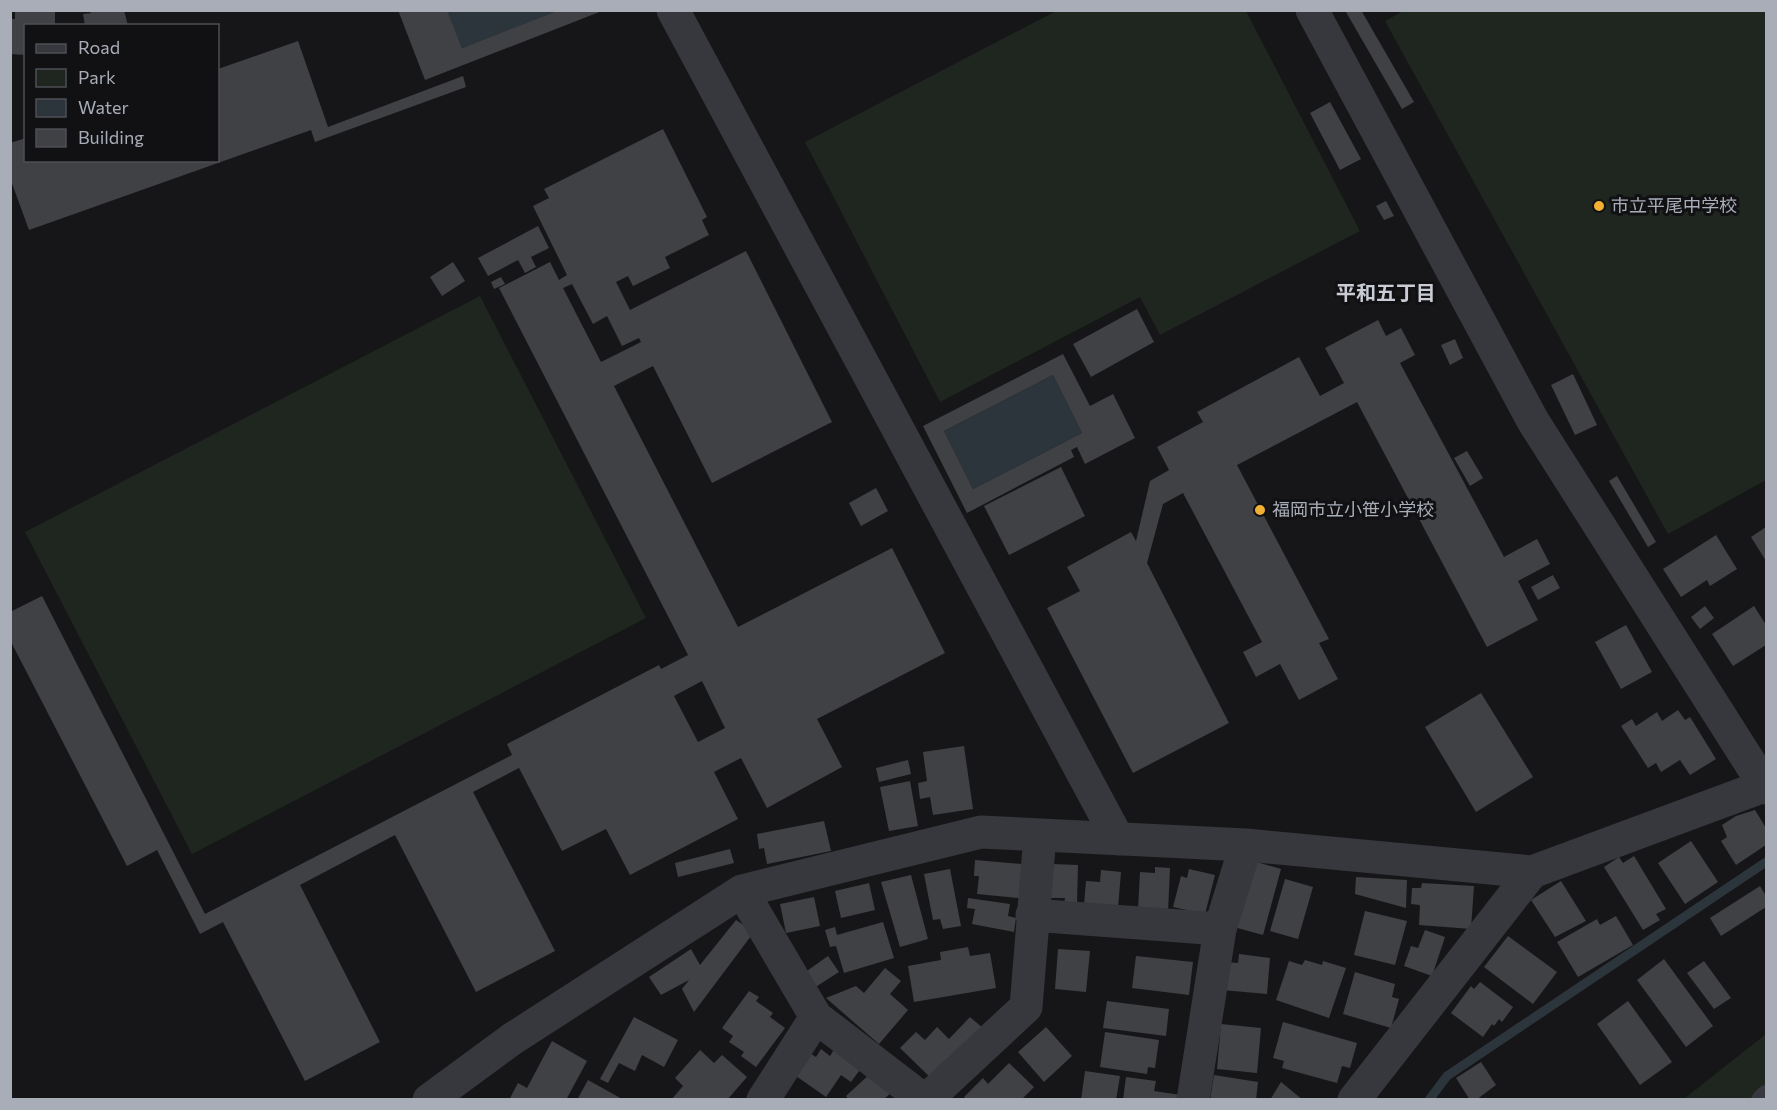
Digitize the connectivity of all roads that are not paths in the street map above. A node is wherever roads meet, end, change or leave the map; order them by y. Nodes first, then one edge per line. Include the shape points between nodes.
1 (673, 10) edge
2 (1312, 10) edge
3 (1766, 786) edge
4 (1040, 835) junction
5 (1118, 839) junction
6 (1246, 845) junction
7 (1532, 872) junction
8 (742, 891) junction
9 (1032, 915) junction
10 (1220, 929) junction
11 (816, 1017) junction
12 (1767, 1095) edge
13 (429, 1100) edge
14 (763, 1100) edge
15 (925, 1100) edge
16 (1192, 1100) edge
17 (1354, 1100) edge
18 (1761, 1100) edge

1 - 5 street
2 - 3 street via 1533,422
3 - 7 street
4 - 5 street
4 - 8 street via 981,832
4 - 9 street
5 - 6 street
6 - 7 street
6 - 10 street
7 - 17 street
8 - 11 street
8 - 13 street via 512,1039
9 - 10 street
9 - 15 street via 1026,1007
10 - 16 street
11 - 14 street
11 - 15 street
12 - 18 lane

